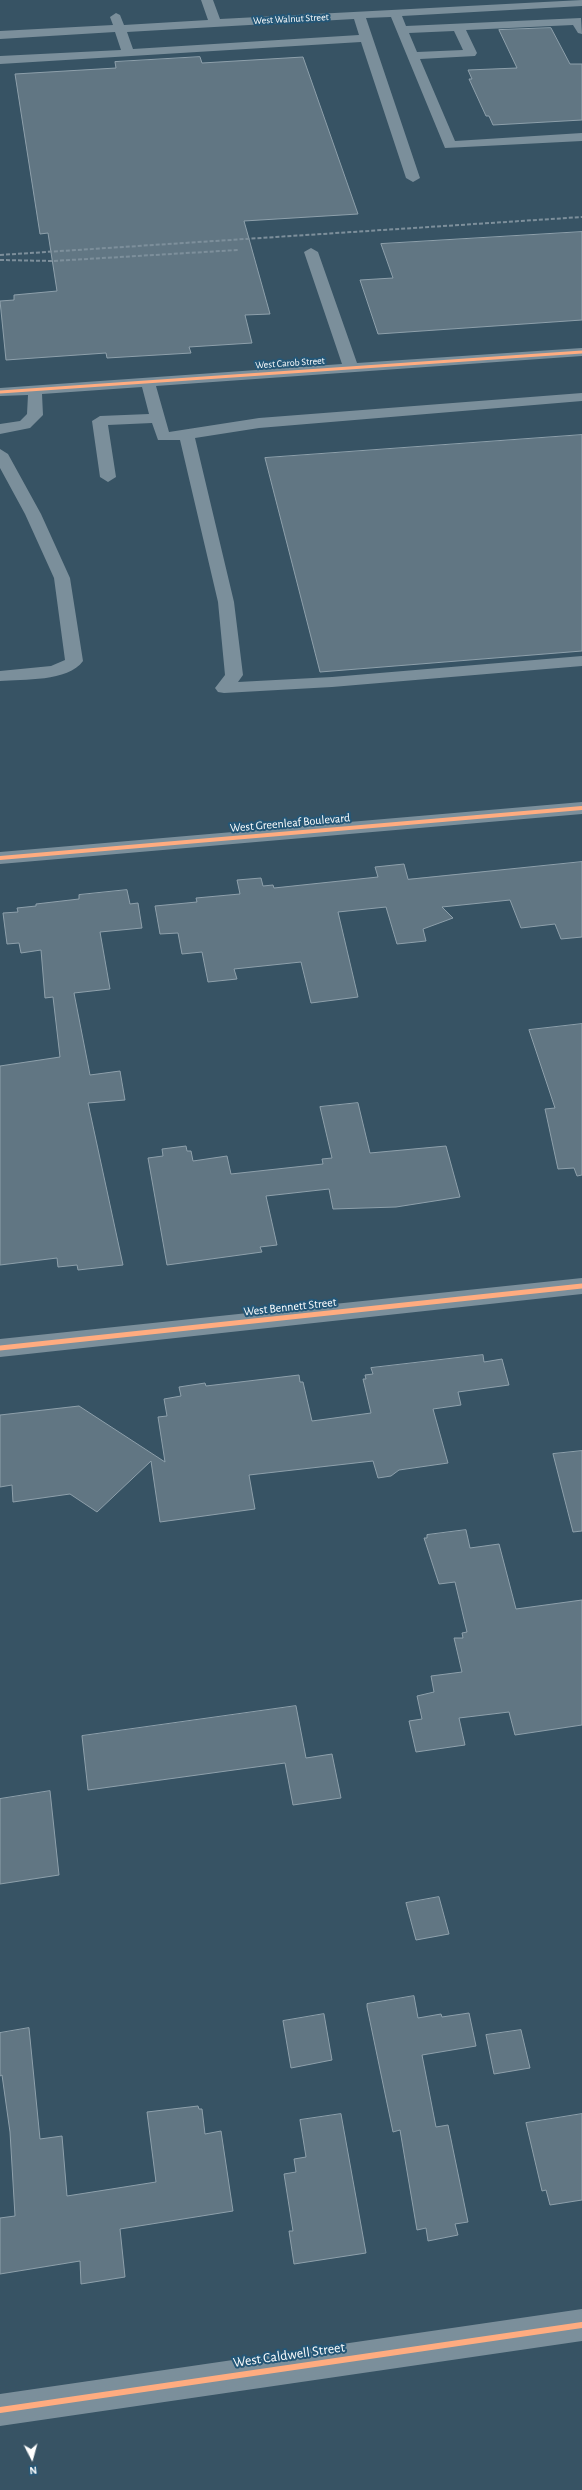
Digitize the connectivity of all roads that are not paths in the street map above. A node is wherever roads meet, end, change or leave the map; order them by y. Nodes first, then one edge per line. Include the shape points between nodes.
1 (207, 0) edge
2 (422, 0) edge
3 (376, 3) junction
4 (582, 3) edge
5 (283, 8) junction
6 (395, 13) junction
7 (381, 14) junction
8 (360, 15) junction
9 (213, 17) junction
10 (287, 19) junction
11 (117, 23) junction
12 (0, 24) edge
13 (32, 28) junction
14 (459, 28) junction
15 (403, 30) junction
16 (582, 30) edge
17 (0, 35) edge
18 (366, 38) junction
19 (128, 53) junction
20 (414, 56) junction
21 (0, 60) edge
22 (582, 137) edge
23 (414, 178) dead end
24 (312, 252) dead end
25 (582, 352) edge
26 (351, 368) junction
27 (148, 382) junction
28 (35, 389) junction
29 (0, 392) edge
30 (582, 397) edge
31 (158, 418) junction
32 (0, 429) edge
33 (187, 436) junction
34 (0, 454) edge
35 (108, 477) dead end
36 (582, 661) edge
37 (0, 676) edge
38 (582, 808) edge
39 (0, 858) edge
40 (582, 1286) edge
41 (0, 1348) edge
42 (582, 2325) edge
43 (0, 2410) edge

1 - 9 street
2 - 3 street, West Walnut Street
3 - 5 street, West Walnut Street
3 - 7 street
4 - 6 street, West Walnut Street
5 - 9 street, West Walnut Street
5 - 10 street
6 - 7 street, West Walnut Street
6 - 15 street
7 - 8 street, West Walnut Street
8 - 10 street, West Walnut Street
8 - 18 street
9 - 10 street, West Walnut Street
9 - 11 street, West Walnut Street
11 - 13 street, West Walnut Street
11 - 19 street
12 - 13 street, West Walnut Street
13 - 17 street, West Walnut Street
14 - 15 street
14 - 16 street via 577,21
14 - 20 street via 471,53
15 - 20 street
18 - 19 street
18 - 23 street
19 - 21 street
20 - 22 street via 450,145
24 - 26 street
25 - 26 street, West Carob Street
26 - 27 street, West Carob Street
27 - 28 street, West Carob Street
27 - 31 street
28 - 29 street, West Carob Street
28 - 32 street via 35,415 25,425
30 - 33 street via 419,408 257,423
31 - 33 street via 163,437
31 - 35 street via 100,421
33 - 36 street via 226,602 234,674 224,688 332,682
34 - 37 street via 33,514 62,578 74,662 60,670
38 - 39 street, West Greenleaf Boulevard
40 - 41 street, West Bennett Street
42 - 43 street, West Caldwell Street

